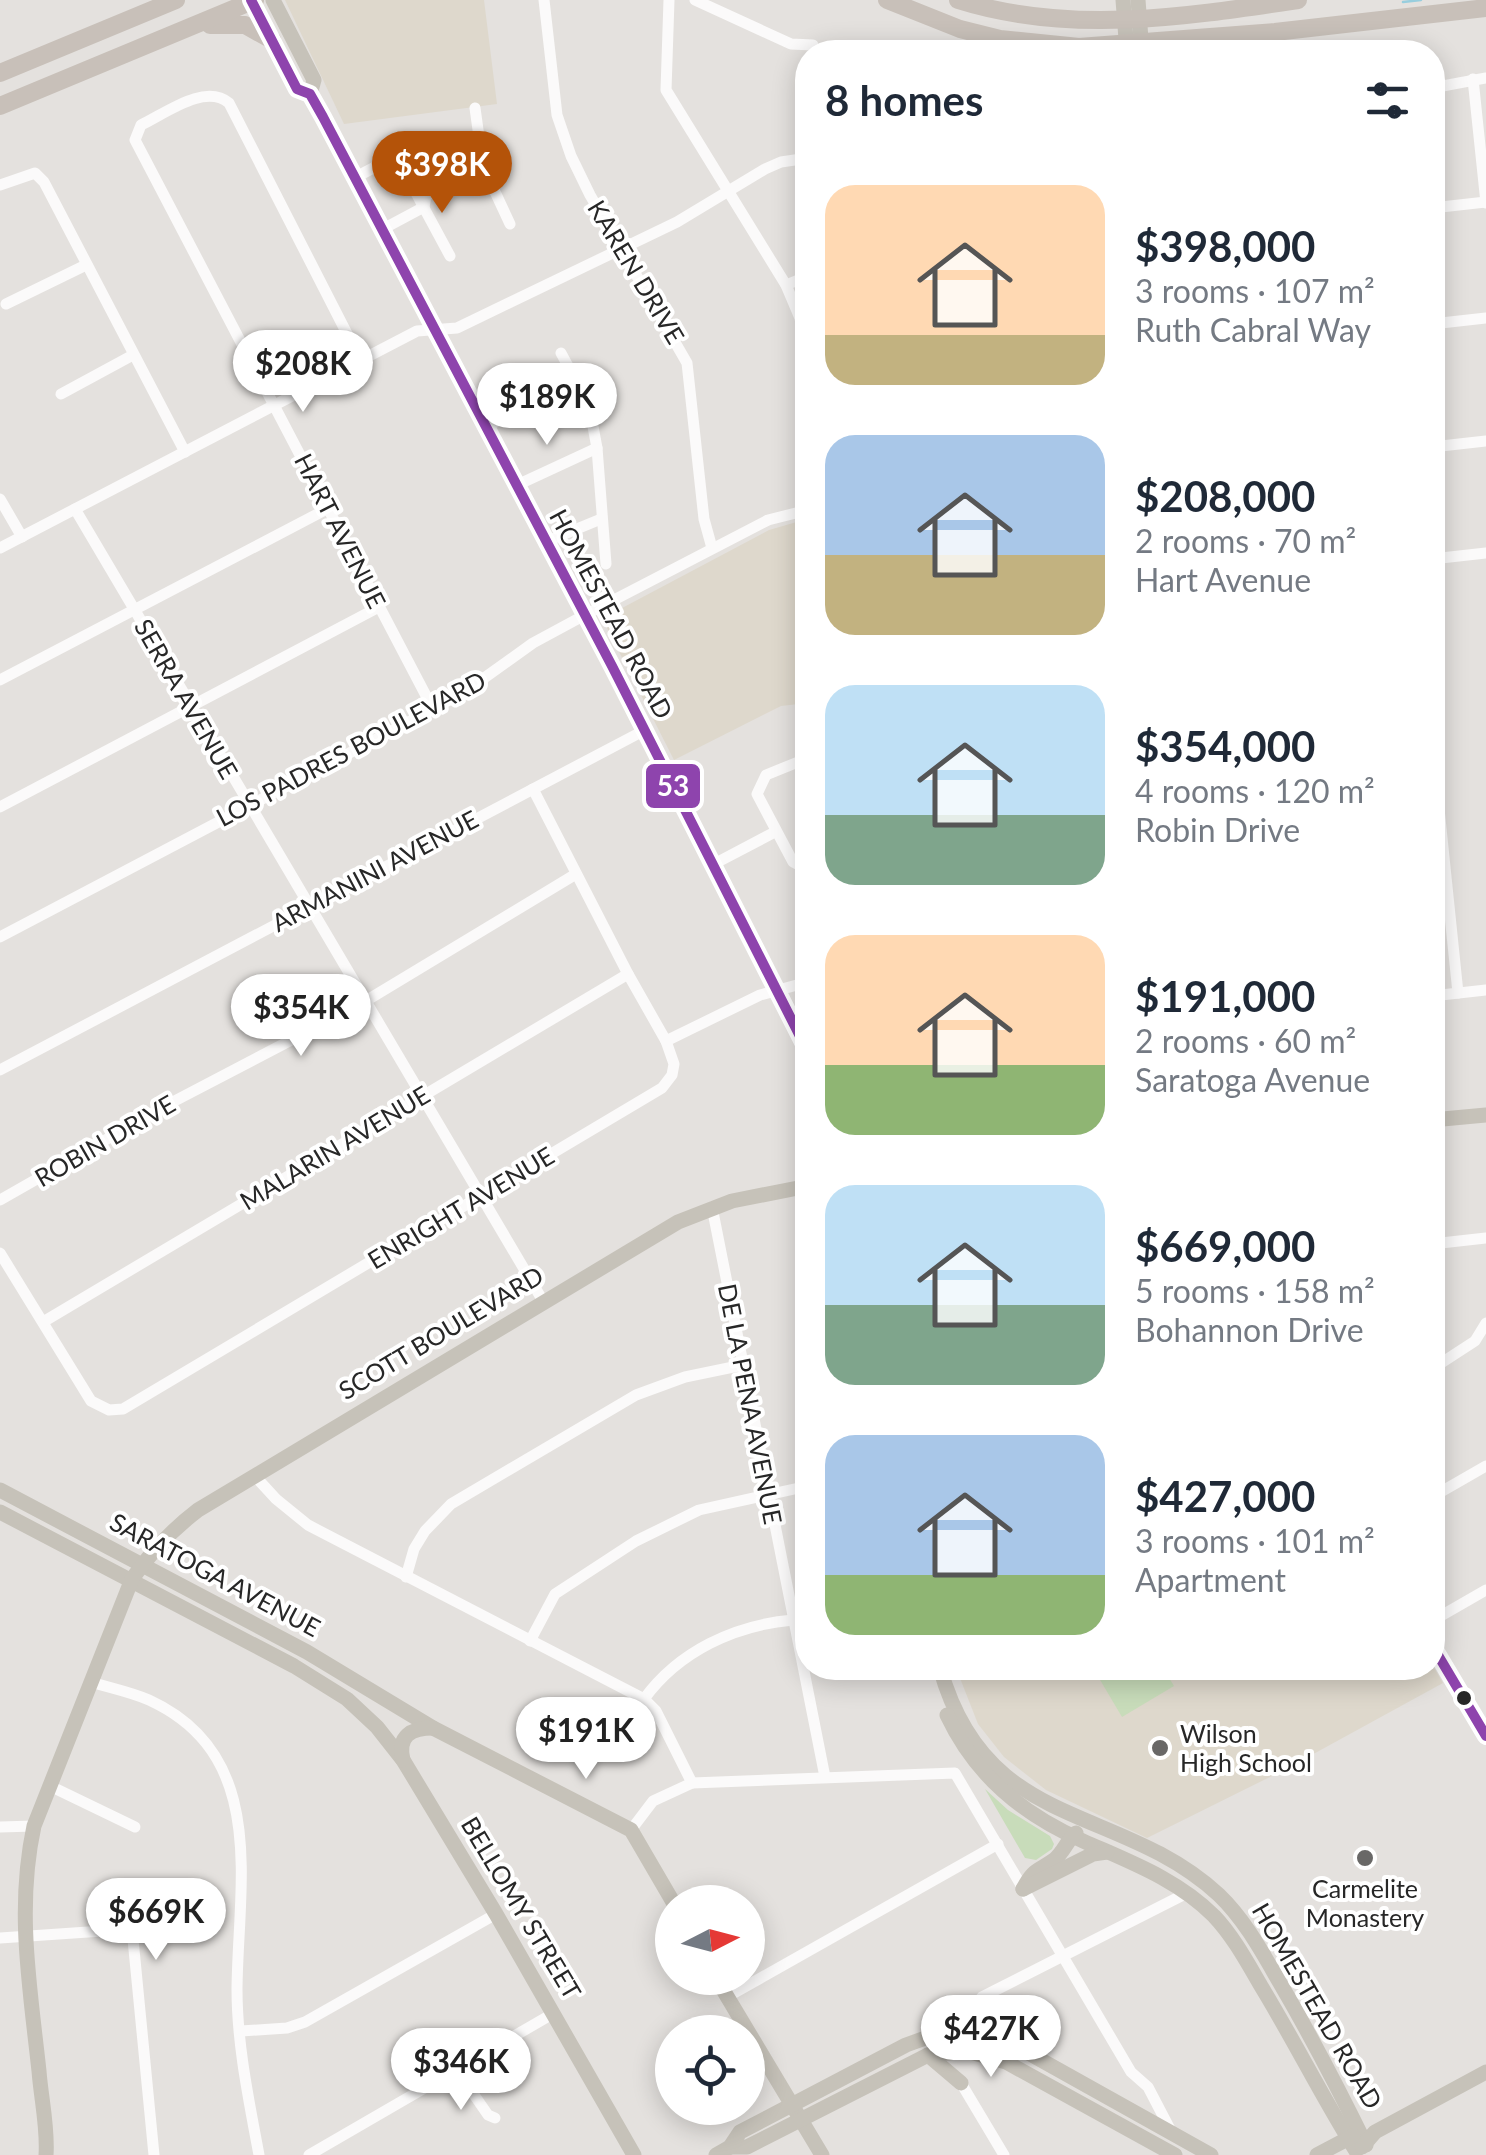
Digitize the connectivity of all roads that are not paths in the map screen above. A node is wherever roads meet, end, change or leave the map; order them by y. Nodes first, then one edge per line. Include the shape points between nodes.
1 (176, 0) edge
2 (253, 0) edge
3 (273, 0) edge
4 (544, 0) edge
5 (668, 0) edge
6 (695, 0) edge
7 (887, 0) edge
8 (958, 0) edge
9 (1123, 0) edge
10 (1298, 0) edge
11 (1486, 8) edge
12 (1134, 13) edge
13 (194, 26) junction
14 (272, 40) junction
15 (1010, 40) edge
16 (1134, 40) edge
17 (1211, 40) edge
18 (795, 44) edge
19 (0, 73) edge
20 (1480, 78) edge
21 (1445, 85) edge
22 (310, 94) junction
23 (0, 106) edge
24 (475, 108) dead end
25 (795, 160) edge
26 (483, 166) junction
27 (441, 171) dead end
28 (354, 178) junction
29 (409, 180) dead end
30 (0, 185) edge
31 (726, 191) junction
32 (1486, 202) edge
33 (424, 207) junction
34 (1445, 207) edge
35 (510, 224) dead end
36 (381, 230) junction
37 (621, 250) junction
38 (450, 256) dead end
39 (86, 264) junction
40 (795, 281) edge
41 (786, 285) junction
42 (6, 304) dead end
43 (795, 306) edge
44 (1486, 318) edge
45 (1445, 323) edge
46 (434, 331) junction
47 (561, 353) dead end
48 (133, 355) junction
49 (361, 361) junction
50 (574, 375) junction
51 (61, 394) dead end
52 (274, 405) junction
53 (484, 429) junction
54 (1486, 441) edge
55 (1445, 446) edge
56 (597, 448) junction
57 (185, 452) junction
58 (514, 486) junction
59 (0, 499) edge
60 (329, 508) junction
61 (75, 509) junction
62 (795, 513) edge
63 (601, 519) junction
64 (22, 537) junction
65 (545, 542) junction
66 (0, 548) edge
67 (712, 548) junction
68 (1486, 553) edge
69 (1445, 558) edge
70 (606, 564) dead end
71 (379, 607) junction
72 (133, 609) junction
73 (583, 616) junction
74 (0, 680) edge
75 (190, 707) junction
76 (433, 709) junction
77 (645, 730) junction
78 (795, 762) edge
79 (533, 789) junction
80 (248, 805) junction
81 (0, 807) edge
82 (775, 832) junction
83 (795, 863) edge
84 (714, 864) junction
85 (1445, 868) edge
86 (576, 874) junction
87 (309, 905) junction
88 (0, 937) edge
89 (628, 974) junction
90 (795, 985) edge
91 (777, 989) junction
92 (1486, 990) edge
93 (1458, 994) junction
94 (1445, 995) edge
95 (364, 1002) junction
96 (795, 1027) edge
97 (666, 1041) junction
98 (0, 1070) edge
99 (423, 1096) junction
100 (1486, 1114) edge
101 (1445, 1119) edge
102 (795, 1189) edge
103 (482, 1196) junction
104 (0, 1200) edge
105 (712, 1207) junction
106 (1486, 1238) edge
107 (1445, 1243) edge
108 (0, 1253) edge
109 (543, 1300) junction
110 (42, 1322) junction
111 (1486, 1323) edge
112 (1445, 1360) edge
113 (743, 1365) junction
114 (1486, 1466) edge
115 (254, 1475) junction
116 (795, 1488) edge
117 (0, 1490) edge
118 (1445, 1490) edge
119 (768, 1492) junction
120 (0, 1512) edge
121 (137, 1572) junction
122 (406, 1577) junction
123 (1486, 1590) edge
124 (1445, 1613) edge
125 (793, 1620) junction
126 (795, 1630) edge
127 (530, 1641) junction
128 (1445, 1666) edge
129 (805, 1680) edge
130 (940, 1680) edge
131 (944, 1680) edge
132 (91, 1682) junction
133 (347, 1699) joint
134 (644, 1699) junction
135 (403, 1710) junction
136 (377, 1727) junction
137 (433, 1728) junction
138 (1485, 1734) edge
139 (403, 1760) junction
140 (825, 1778) junction
141 (692, 1783) junction
142 (50, 1786) junction
143 (1082, 1821) junction
144 (34, 1826) junction
145 (0, 1827) edge
146 (135, 1827) dead end
147 (631, 1830) junction
148 (1074, 1837) junction
149 (998, 1844) junction
150 (1108, 1852) junction
151 (1063, 1869) junction
152 (663, 1885) edge
153 (1024, 1889) junction
154 (1188, 1893) junction
155 (496, 1914) junction
156 (24, 1936) junction
157 (0, 1938) edge
158 (1063, 1953) junction
159 (727, 1996) joint
160 (554, 2013) junction
161 (240, 2031) junction
162 (968, 2034) junction
163 (928, 2055) junction
164 (457, 2070) junction
165 (1486, 2072) edge
166 (962, 2083) joint
167 (796, 2112) junction
168 (495, 2118) dead end
169 (1172, 2133) junction
170 (1360, 2145) edge
171 (723, 2151) edge
172 (46, 2155) edge
173 (154, 2155) edge
174 (259, 2155) edge
175 (309, 2155) edge
176 (634, 2155) edge
177 (822, 2155) edge
178 (1004, 2155) edge
179 (1175, 2155) edge
180 (1211, 2155) edge
181 (1317, 2155) edge

1 - 19 highway
2 - 13 highway
2 - 14 main road, HOMESTEAD ROAD
3 - 22 main road, HOMESTEAD ROAD via 314,80
4 - 37 street, KAREN DRIVE via 557,114 571,156
5 - 31 street via 666,90
6 - 18 street
7 - 15 highway
8 - 12 highway via 1035,18
9 - 12 main road
10 - 12 highway
11 - 17 highway
12 - 16 main road
13 - 14 highway via 240,23
13 - 23 highway
14 - 22 main road, HOMESTEAD ROAD via 297,89
20 - 21 street
20 - 32 street
22 - 28 main road, HOMESTEAD ROAD
24 - 26 street
25 - 31 street
26 - 33 street via 426,196
26 - 35 street
27 - 28 street via 425,141
28 - 36 main road, HOMESTEAD ROAD
29 - 33 street
30 - 39 street via 35,173
31 - 37 street
31 - 41 street
32 - 34 street
33 - 36 street
33 - 38 street
36 - 46 main road, HOMESTEAD ROAD
37 - 46 street via 457,328
37 - 67 street, KAREN DRIVE via 687,363
39 - 42 street
39 - 48 street
40 - 41 street
41 - 43 street
44 - 45 street
46 - 49 street via 417,331
46 - 53 main road, HOMESTEAD ROAD
47 - 50 street
48 - 51 street
48 - 57 street
49 - 52 street
49 - 52 street, HART AVENUE via 224,98 206,94 141,124 135,140
50 - 53 street
50 - 56 street via 590,405
52 - 57 street
52 - 60 street, HART AVENUE
53 - 58 main road, HOMESTEAD ROAD
54 - 55 street
56 - 58 street
56 - 63 street
57 - 61 street
58 - 65 main road, HOMESTEAD ROAD
59 - 64 street
60 - 71 street, HART AVENUE
60 - 72 street
61 - 64 street
61 - 72 street, SERRA AVENUE
62 - 67 street, LOS PADRES BOULEVARD
63 - 65 street
63 - 70 street
64 - 66 street
65 - 73 main road, HOMESTEAD ROAD
67 - 73 street, LOS PADRES BOULEVARD
68 - 69 street
71 - 75 street
71 - 76 street, HART AVENUE
72 - 74 street
72 - 75 street, SERRA AVENUE
73 - 76 street, LOS PADRES BOULEVARD
73 - 77 main road, HOMESTEAD ROAD
75 - 80 street, SERRA AVENUE
75 - 81 street
76 - 80 street, LOS PADRES BOULEVARD
77 - 79 street, ARMANINI AVENUE
77 - 84 main road, HOMESTEAD ROAD
78 - 82 street via 760,782 758,794
79 - 86 street
79 - 87 street, ARMANINI AVENUE
80 - 87 street, SERRA AVENUE
80 - 88 street, LOS PADRES BOULEVARD
82 - 83 street
82 - 84 street
84 - 91 main road, HOMESTEAD ROAD
85 - 93 street
86 - 89 street
86 - 95 street, ROBIN DRIVE
87 - 95 street, SERRA AVENUE
87 - 98 street, ARMANINI AVENUE
89 - 97 street
89 - 99 street, MALARIN AVENUE
90 - 91 street
91 - 96 main road, HOMESTEAD ROAD
91 - 97 street
92 - 93 street
93 - 94 street
95 - 99 street, SERRA AVENUE
95 - 104 street, ROBIN DRIVE
97 - 103 street, ENRIGHT AVENUE via 674,1064 662,1088
99 - 103 street, SERRA AVENUE
99 - 110 street, MALARIN AVENUE
100 - 101 main road
102 - 105 main road, SCOTT BOULEVARD
103 - 109 street, SERRA AVENUE
103 - 110 street, ENRIGHT AVENUE via 123,1408 108,1410 91,1401
105 - 109 main road, SCOTT BOULEVARD
105 - 113 street, DE LA PENA AVENUE
106 - 107 street
108 - 110 street
109 - 115 main road, SCOTT BOULEVARD
111 - 112 street via 1475,1340
113 - 119 street, DE LA PENA AVENUE
113 - 122 street via 636,1395 451,1504 425,1531
114 - 118 street
115 - 121 main road, SCOTT BOULEVARD via 176,1526
115 - 122 street via 308,1525
116 - 119 street
117 - 121 main road, SARATOGA AVENUE
119 - 125 street, DE LA PENA AVENUE
119 - 127 street via 700,1510 569,1582 545,1608
120 - 121 main road, SARATOGA AVENUE
121 - 132 main road, SCOTT BOULEVARD
121 - 133 main road, SARATOGA AVENUE
121 - 135 main road, SARATOGA AVENUE via 307,1652
122 - 127 street
123 - 124 street
125 - 126 street, DE LA PENA AVENUE
125 - 134 street via 733,1632 680,1660
127 - 134 street
128 - 138 main road
129 - 140 street, DE LA PENA AVENUE
130 - 148 main road, HOMESTEAD ROAD via 946,1713 982,1773 1032,1816
131 - 143 main road, HOMESTEAD ROAD via 984,1754 1012,1782
132 - 142 main road, SCOTT BOULEVARD
132 - 161 street via 146,1699 180,1719 228,1776 240,1842
133 - 136 main road, BELLOMY STREET
134 - 141 street
135 - 136 main road via 392,1726
135 - 137 main road, SARATOGA AVENUE
136 - 139 main road, BELLOMY STREET
137 - 139 main road via 406,1735
137 - 147 main road, SARATOGA AVENUE
139 - 155 main road, BELLOMY STREET
140 - 141 street
140 - 149 street via 954,1773
141 - 147 street via 653,1801
142 - 144 main road, SCOTT BOULEVARD
142 - 146 street
143 - 148 main road
143 - 170 main road, HOMESTEAD ROAD via 1181,1866 1238,1916 1315,2043
144 - 145 street
144 - 156 main road, SCOTT BOULEVARD via 23,1884
147 - 152 main road
148 - 150 main road, HOMESTEAD ROAD
148 - 151 main road
148 - 153 main road via 1056,1858 1032,1870
149 - 153 street
149 - 159 street
150 - 151 main road
150 - 154 main road, HOMESTEAD ROAD
151 - 153 main road
153 - 158 street
154 - 158 street
154 - 170 main road, HOMESTEAD ROAD via 1236,1945
155 - 160 main road, BELLOMY STREET
155 - 161 street via 304,2022
156 - 157 street
156 - 172 main road, SCOTT BOULEVARD
156 - 173 street via 132,1929
158 - 162 street via 982,1997 972,2009
158 - 169 street
159 - 167 main road
160 - 164 street
160 - 176 main road, BELLOMY STREET
161 - 174 street
162 - 167 main road via 906,2045
162 - 169 main road via 1022,2050
163 - 166 main road
163 - 167 main road
163 - 179 main road via 967,2052 1006,2062
164 - 168 street
164 - 175 street
165 - 170 main road
166 - 178 street
167 - 171 main road via 747,2146
167 - 177 main road
169 - 180 main road
170 - 181 main road

